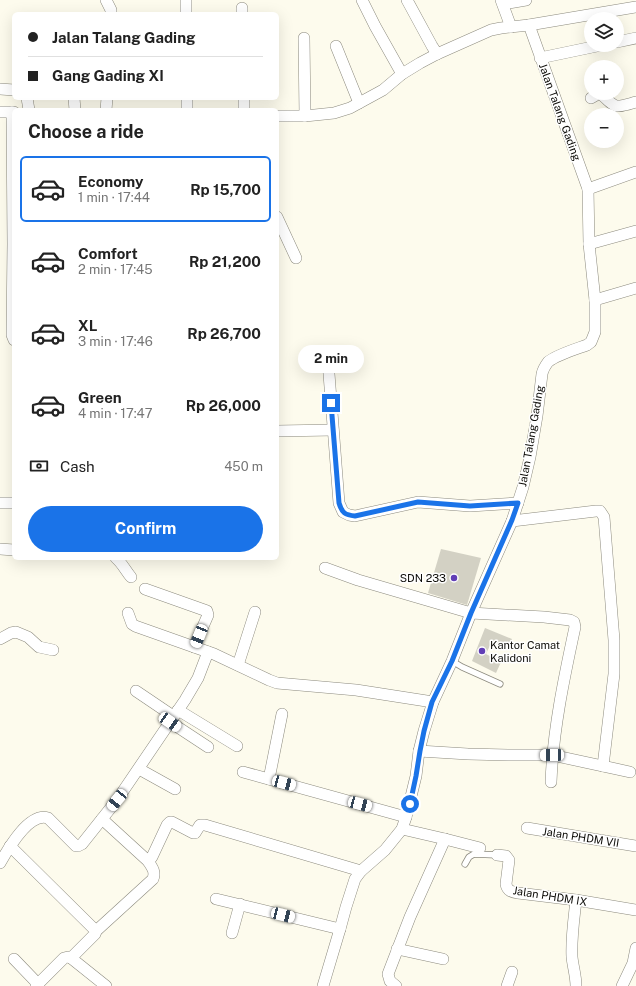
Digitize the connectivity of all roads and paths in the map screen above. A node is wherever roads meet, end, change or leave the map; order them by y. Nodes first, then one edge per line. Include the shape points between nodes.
1 (106, 0) edge
2 (186, 0) edge
3 (362, 0) edge
4 (407, 0) edge
5 (526, 0) edge
6 (502, 2) edge
7 (636, 7) edge
8 (111, 12) edge
9 (186, 12) edge
10 (528, 25) junction
11 (511, 27) junction
12 (304, 38) dead end
13 (636, 38) edge
14 (624, 41) edge
15 (336, 46) dead end
16 (584, 49) edge
17 (437, 54) junction
18 (540, 58) junction
19 (402, 74) junction
20 (0, 89) edge
21 (12, 90) edge
22 (607, 100) edge
23 (636, 102) edge
24 (359, 103) junction
25 (0, 112) edge
26 (12, 112) edge
27 (279, 116) edge
28 (305, 116) junction
29 (636, 172) edge
30 (588, 189) junction
31 (279, 221) edge
32 (636, 231) edge
33 (590, 244) junction
34 (296, 258) dead end
35 (636, 288) edge
36 (594, 300) junction
37 (328, 361) dead end
38 (333, 430) junction
39 (279, 431) edge
40 (0, 503) edge
41 (12, 503) edge
42 (518, 503) junction
43 (512, 520) junction
44 (0, 549) edge
45 (12, 550) edge
46 (118, 560) edge
47 (325, 568) dead end
48 (131, 577) dead end
49 (145, 589) dead end
50 (255, 612) dead end
51 (128, 613) dead end
52 (471, 613) junction
53 (0, 639) edge
54 (194, 647) junction
55 (53, 650) dead end
56 (208, 652) junction
57 (452, 661) junction
58 (238, 665) junction
59 (500, 684) dead end
60 (136, 691) dead end
61 (432, 702) junction
62 (282, 714) dead end
63 (174, 716) junction
64 (237, 746) dead end
65 (208, 747) dead end
66 (420, 751) junction
67 (552, 755) junction
68 (603, 766) junction
69 (138, 769) junction
70 (243, 772) dead end
71 (630, 772) dead end
72 (268, 779) junction
73 (551, 782) dead end
74 (175, 789) dead end
75 (406, 817) junction
76 (102, 818) junction
77 (527, 828) dead end
78 (402, 830) junction
79 (445, 839) junction
80 (10, 846) junction
81 (636, 846) edge
82 (480, 848) dead end
83 (497, 855) joint
84 (148, 861) junction
85 (0, 863) edge
86 (465, 864) dead end
87 (362, 871) junction
88 (216, 899) dead end
89 (576, 900) junction
90 (240, 904) junction
91 (636, 910) edge
92 (340, 929) junction
93 (96, 931) junction
94 (232, 933) dead end
95 (636, 948) edge
96 (397, 949) junction
97 (71, 958) junction
98 (14, 959) dead end
99 (443, 959) dead end
100 (634, 965) edge
101 (512, 972) dead end
102 (37, 985) edge
103 (106, 986) edge
104 (323, 986) edge
105 (396, 986) edge
106 (507, 986) edge
107 (576, 986) edge
108 (622, 986) edge

1 - 8 street
2 - 9 street
3 - 19 street
4 - 17 street
5 - 6 street
6 - 11 street
7 - 10 street
10 - 11 street
10 - 18 street, Jalan Talang Gading
11 - 17 street via 491,30
12 - 28 street
13 - 14 street
15 - 24 street
16 - 18 street
17 - 19 street
18 - 30 street, Jalan Talang Gading
19 - 24 street via 383,90
20 - 21 street
22 - 23 street via 618,107
24 - 28 street via 334,114
25 - 26 street
27 - 28 street
29 - 30 street
30 - 33 street, Jalan Talang Gading
31 - 34 street
32 - 33 street
33 - 36 street, Jalan Talang Gading
35 - 36 street
36 - 42 street, Jalan Talang Gading via 595,332 591,342 556,357 544,368 530,457
37 - 38 street
38 - 39 street
38 - 42 street via 339,503 346,514 355,516 418,502 470,506
40 - 41 street
42 - 43 street, Jalan Talang Gading
43 - 52 street, Jalan Talang Gading
43 - 68 street via 596,511 604,517 614,667
44 - 45 street
46 - 48 street
47 - 52 street
49 - 54 street via 207,612
50 - 58 street
51 - 54 street via 135,626
52 - 57 street, Jalan Talang Gading
52 - 67 street via 544,617 570,620 575,624
53 - 55 street via 11,632 16,632 28,637 39,647
54 - 56 street
56 - 58 street
56 - 63 street via 198,678
57 - 59 lane
57 - 61 street, Jalan Talang Gading
58 - 61 street via 277,683 356,690
60 - 63 street
61 - 66 street, Jalan Talang Gading
62 - 72 street
63 - 64 street
63 - 65 street
63 - 69 street
66 - 67 street
66 - 75 street, Jalan Talang Gading
67 - 68 street
67 - 73 street
68 - 71 street
69 - 74 street
69 - 76 street
70 - 72 street
72 - 75 street
75 - 78 street, Jalan Talang Gading
76 - 80 street via 80,846 76,846 48,818 42,817 31,822
76 - 84 street
77 - 81 street, Jalan PHDM VII
78 - 79 street
78 - 87 street, Jalan Talang Gading
79 - 82 street
79 - 96 street
80 - 85 street
80 - 93 street
83 - 86 lane via 474,854
83 - 89 street, Jalan PHDM IX via 506,856 509,860 506,884 509,891
84 - 87 street via 152,858 167,825 172,822 193,833 200,825 205,825
84 - 93 street via 154,869 153,879
87 - 92 street, Jalan Talang Gading via 351,891
88 - 90 street
89 - 91 street, Jalan PHDM IX
89 - 107 street via 572,958
90 - 92 street
90 - 94 street
92 - 104 street, Jalan Talang Gading
93 - 97 street
95 - 100 street
96 - 99 street
96 - 105 street via 388,974 390,981
97 - 102 street via 64,958
97 - 103 street
98 - 102 street
100 - 108 street
101 - 106 street

